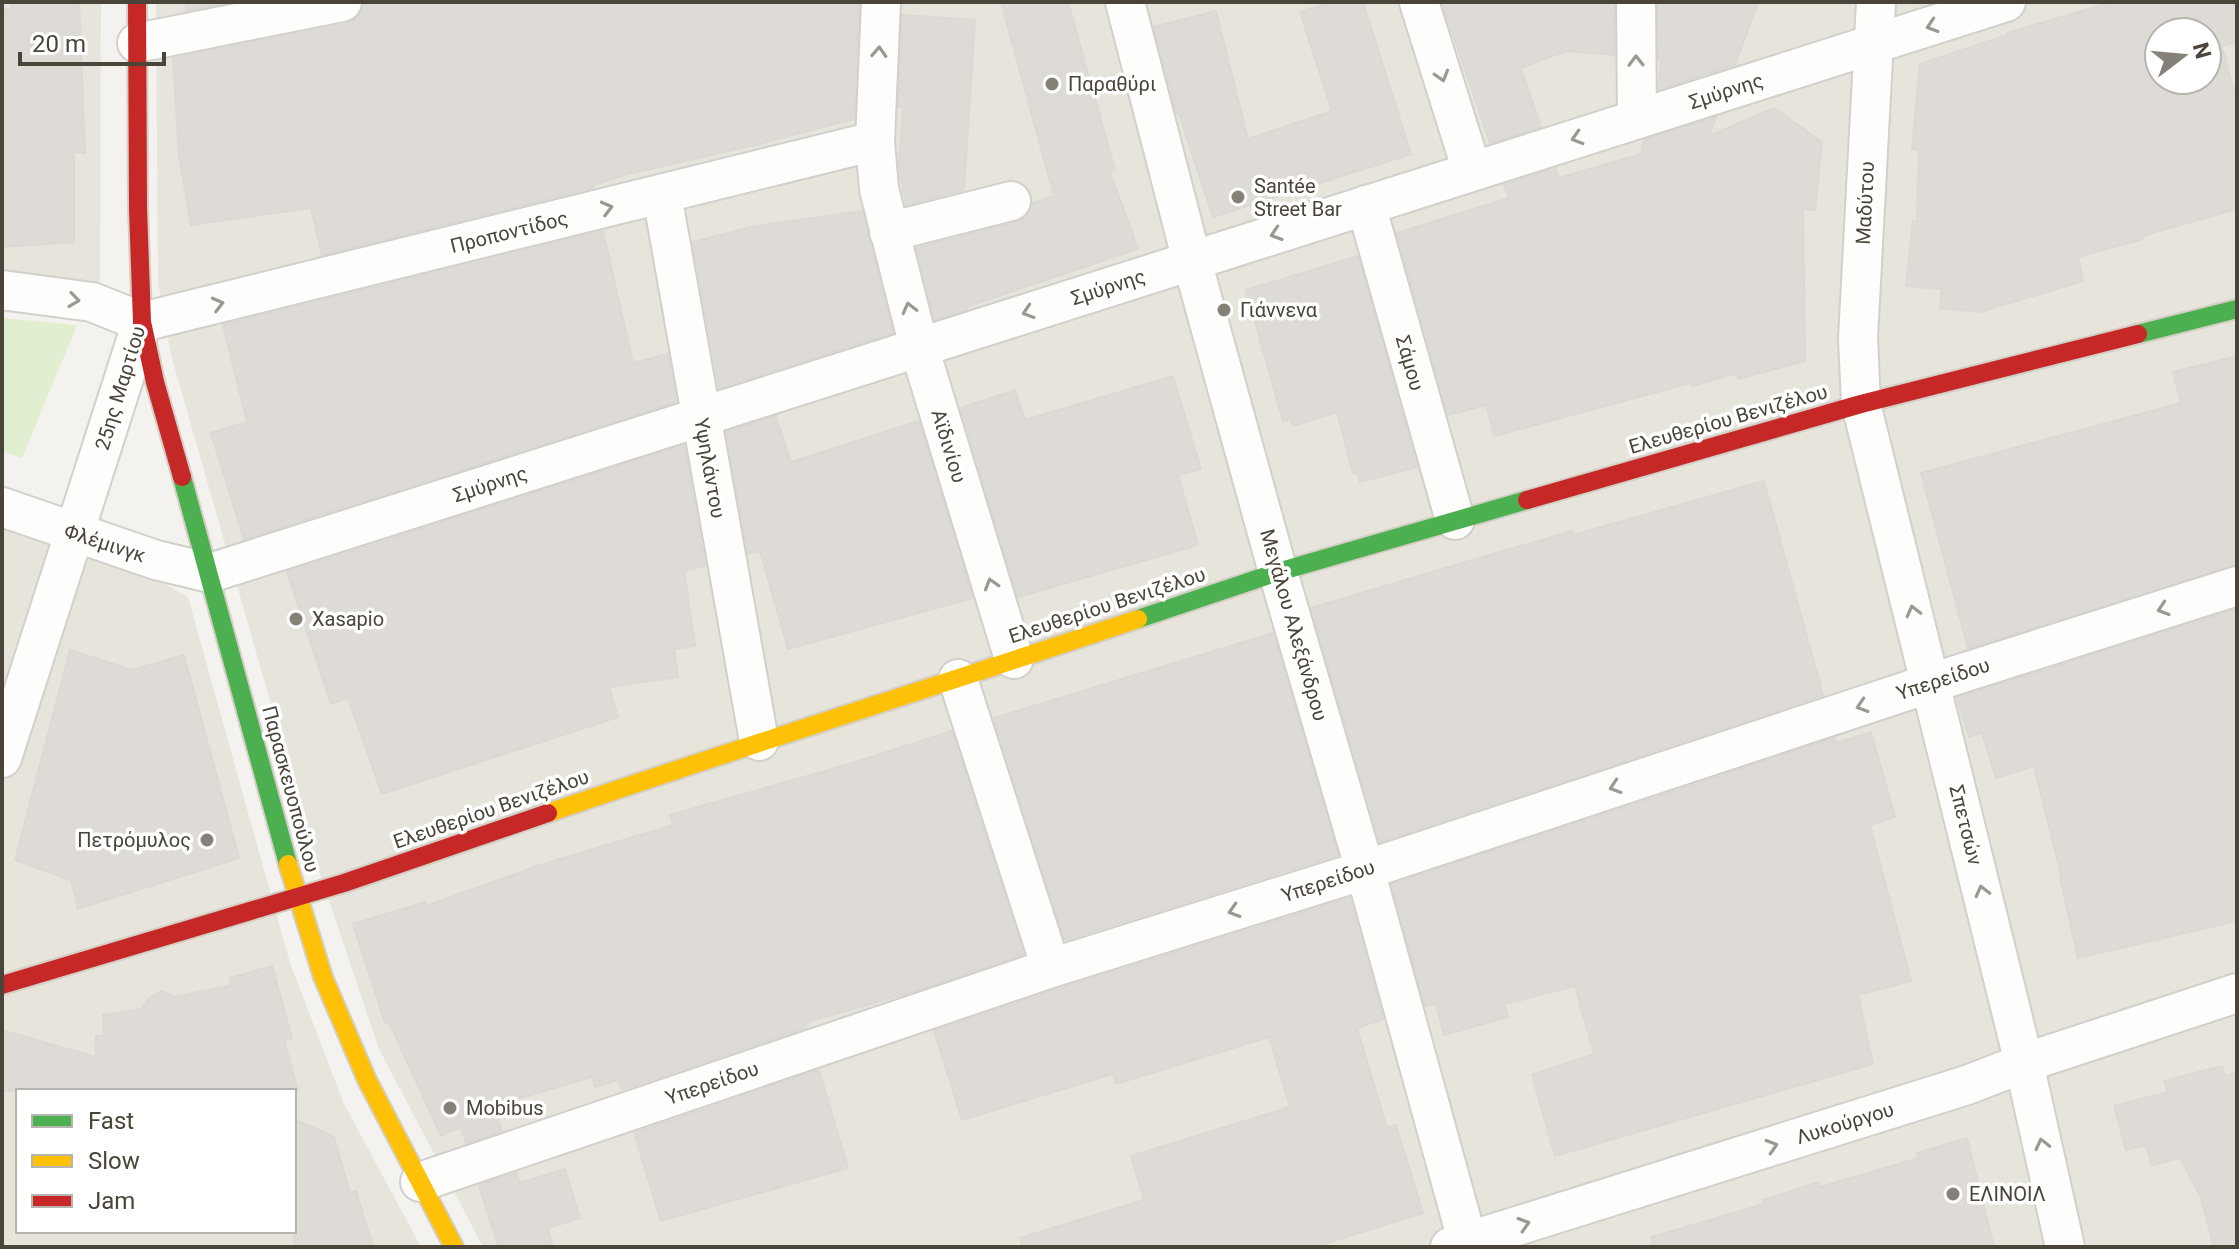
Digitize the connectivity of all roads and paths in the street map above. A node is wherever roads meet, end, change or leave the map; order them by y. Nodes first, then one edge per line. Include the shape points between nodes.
1 (137, 2) edge
2 (342, 2) edge
3 (881, 2) edge
4 (1125, 2) edge
5 (1419, 2) edge
6 (1636, 2) edge
7 (1876, 2) edge
8 (2006, 2) edge
9 (137, 43) junction
10 (1873, 44) junction
11 (1637, 119) junction
12 (875, 141) junction
13 (1472, 171) junction
14 (662, 195) junction
15 (1011, 201) dead end
16 (1366, 205) junction
17 (889, 232) junction
18 (1192, 261) junction
19 (2, 290) edge
20 (2237, 309) edge
21 (142, 322) junction
22 (919, 347) junction
23 (1861, 404) junction
24 (700, 417) junction
25 (2, 507) edge
26 (1455, 520) junction
27 (73, 533) junction
28 (1278, 572) junction
29 (210, 573) junction
30 (2237, 586) edge
31 (1014, 659) junction
32 (958, 679) junction
33 (1931, 683) junction
34 (759, 741) junction
35 (2, 758) edge
36 (1365, 870) junction
37 (298, 896) junction
38 (1051, 968) junction
39 (2, 985) edge
40 (2237, 993) edge
41 (2024, 1063) junction
42 (420, 1182) junction
43 (1462, 1245) edge
44 (454, 1247) edge
45 (2065, 1247) edge

1 - 9 street, 25ης Μαρτίου
2 - 9 street
12 -> 3 street, Αϊδινίου
4 - 18 street, Μεγάλου Αλεξάνδρου
5 -> 13 street
11 -> 6 street
7 - 10 street, Μαδύτου
8 -> 10 street, Σμύρνης
9 - 21 street, 25ης Μαρτίου
10 - 11 street, Σμύρνης
10 - 23 street, Μαδύτου via 1858,338
11 -> 13 street, Σμύρνης
12 - 14 street, Προποντίδος
12 - 17 street, Αϊδινίου
13 - 16 street, Σμύρνης
21 -> 14 street, Προποντίδος
14 - 24 street, Υψηλάντου
15 - 17 street
16 -> 18 street, Σμύρνης
16 - 26 street, Σάμου
22 -> 17 street, Αϊδινίου
18 -> 22 street, Σμύρνης
18 - 28 street, Μεγάλου Αλεξάνδρου
19 -> 21 street via 92,302
20 - 23 street, Ελευθερίου Βενιζέλου
21 - 27 street, 25ης Μαρτίου
21 - 29 street, Παρασκευοπούλου
22 - 24 street, Σμύρνης
31 -> 22 street, Αϊδινίου
23 - 26 street, Ελευθερίου Βενιζέλου
33 -> 23 street, Σπετσών
24 - 29 street, Σμύρνης
24 - 34 street, Υψηλάντου
25 - 27 street, Φλέμινγκ
26 - 28 street, Ελευθερίου Βενιζέλου
27 - 29 street, Φλέμινγκ
27 - 35 street, 25ης Μαρτίου
28 - 31 street, Ελευθερίου Βενιζέλου
28 - 36 street, Μεγάλου Αλεξάνδρου
29 - 37 street, Παρασκευοπούλου
30 -> 33 street, Υπερείδου
31 - 32 street, Ελευθερίου Βενιζέλου
32 - 34 street, Ελευθερίου Βενιζέλου
32 - 38 street
33 -> 36 street, Υπερείδου
41 -> 33 street, Σπετσών
34 - 37 street, Ελευθερίου Βενιζέλου
36 -> 38 street, Υπερείδου
36 - 43 street, Μεγάλου Αλεξάνδρου
37 - 39 street, Ελευθερίου Βενιζέλου
37 - 42 street, Παρασκευοπούλου via 323,977 367,1080
38 - 42 street, Υπερείδου
40 - 41 street, Λυκούργου
43 -> 41 street, Λυκούργου
45 -> 41 street, Σπετσών
42 - 44 street, Παρασκευοπούλου

